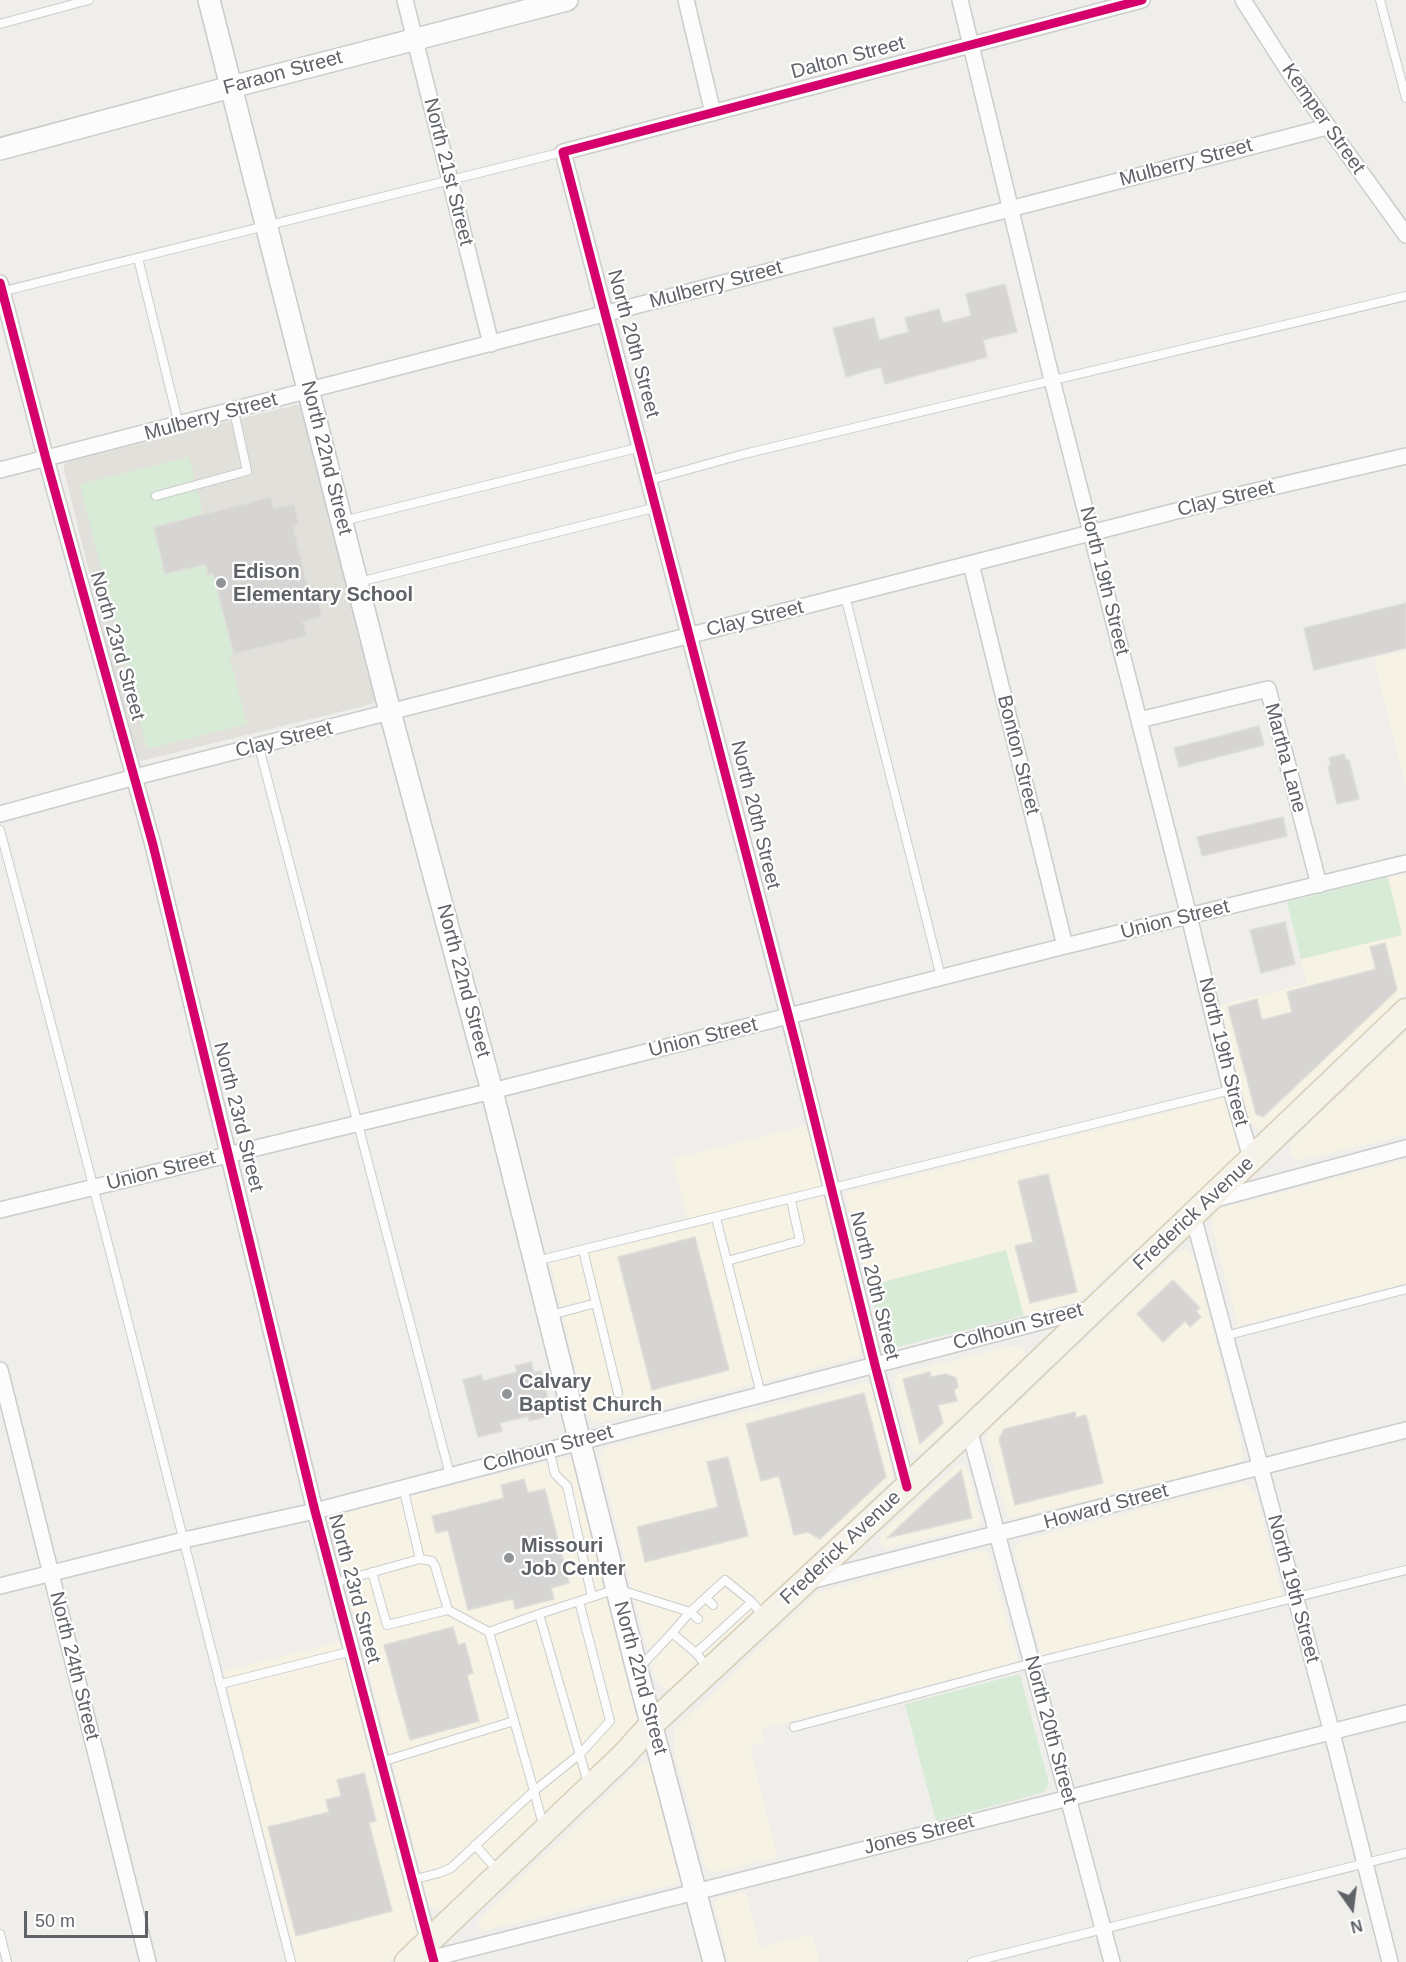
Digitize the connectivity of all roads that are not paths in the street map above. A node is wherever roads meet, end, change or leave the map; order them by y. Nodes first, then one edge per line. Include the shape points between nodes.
1 (89, 0) edge
2 (209, 0) edge
3 (405, 0) edge
4 (567, 0) edge
5 (686, 0) edge
6 (960, 0) edge
7 (1142, 0) edge
8 (1243, 0) edge
9 (1380, 0) edge
10 (0, 24) edge
11 (414, 39) junction
12 (971, 44) junction
13 (231, 87) junction
14 (1406, 98) edge
15 (713, 112) junction
16 (1327, 126) junction
17 (0, 149) edge
18 (563, 152) junction
19 (449, 179) junction
20 (1010, 209) junction
21 (267, 226) junction
22 (1406, 235) edge
23 (138, 258) junction
24 (1, 289) edge
25 (1406, 296) edge
26 (606, 313) junction
27 (491, 344) junction
28 (1052, 380) junction
29 (310, 391) junction
30 (234, 411) junction
31 (179, 425) junction
32 (641, 447) junction
33 (1406, 456) edge
34 (46, 459) junction
35 (0, 470) edge
36 (650, 480) junction
37 (156, 496) dead end
38 (657, 507) junction
39 (342, 522) junction
40 (1092, 533) junction
41 (971, 564) junction
42 (357, 582) junction
43 (845, 596) junction
44 (690, 635) junction
45 (390, 712) junction
46 (1139, 720) junction
47 (259, 747) junction
48 (135, 777) junction
49 (0, 814) edge
50 (0, 830) edge
51 (1406, 863) edge
52 (1318, 885) junction
53 (1189, 916) junction
54 (1065, 946) junction
55 (941, 977) junction
56 (1406, 1011) edge
57 (789, 1016) junction
58 (1230, 1090) junction
59 (492, 1091) junction
60 (358, 1123) junction
61 (1406, 1148) edge
62 (228, 1155) junction
63 (1252, 1161) junction
64 (94, 1187) junction
65 (832, 1189) junction
66 (791, 1200) junction
67 (1201, 1208) junction
68 (0, 1210) edge
69 (716, 1218) junction
70 (583, 1250) junction
71 (727, 1261) junction
72 (534, 1262) junction
73 (1406, 1289) edge
74 (596, 1304) junction
75 (1094, 1308) junction
76 (548, 1316) junction
77 (1225, 1336) junction
78 (874, 1365) junction
79 (0, 1370) edge
80 (618, 1393) dead end
81 (761, 1394) junction
82 (969, 1429) junction
83 (1406, 1430) edge
84 (579, 1441) junction
85 (549, 1449) junction
86 (1261, 1466) junction
87 (450, 1475) junction
88 (403, 1487) junction
89 (907, 1487) junction
90 (315, 1511) junction
91 (997, 1534) junction
92 (184, 1540) junction
93 (420, 1559) junction
94 (1406, 1570) edge
95 (372, 1572) junction
96 (51, 1574) junction
97 (334, 1582) junction
98 (805, 1582) junction
99 (0, 1586) edge
100 (617, 1589) junction
101 (592, 1597) junction
102 (706, 1598) junction
103 (1295, 1598) junction
104 (579, 1601) junction
105 (713, 1605) dead end
106 (448, 1610) junction
107 (759, 1610) junction
108 (690, 1612) junction
109 (539, 1614) junction
110 (698, 1619) dead end
111 (489, 1632) junction
112 (672, 1633) junction
113 (352, 1651) junction
114 (703, 1662) junction
115 (1032, 1663) junction
116 (637, 1670) junction
117 (221, 1684) junction
118 (1406, 1713) edge
119 (514, 1721) junction
120 (652, 1724) junction
121 (794, 1727) dead end
122 (1332, 1733) junction
123 (580, 1754) junction
124 (381, 1762) junction
125 (590, 1787) junction
126 (534, 1791) junction
127 (1068, 1797) junction
128 (544, 1830) junction
129 (475, 1845) junction
130 (1406, 1853) edge
131 (1365, 1864) junction
132 (500, 1873) junction
133 (412, 1880) junction
134 (696, 1892) junction
135 (1103, 1929) junction
136 (0, 1934) edge
137 (432, 1954) edge
138 (7, 1962) edge
139 (148, 1962) edge
140 (291, 1962) edge
141 (407, 1962) edge
142 (714, 1962) edge
143 (972, 1962) edge
144 (1112, 1962) edge
145 (1390, 1962) edge

1 - 10 lane
2 - 13 main road, North 22nd Street
3 - 11 street, North 21st Street
4 - 11 main road, Faraon Street
5 - 15 street
6 - 12 street, North 19th Street
7 - 12 street, Dalton Street
8 - 16 street, Kemper Street
9 - 14 lane
11 - 13 main road, Faraon Street
11 - 19 street, North 21st Street
12 - 15 street, Dalton Street
12 - 20 street, North 19th Street
13 - 17 main road, Faraon Street
13 - 21 main road, North 22nd Street
15 - 18 street, Dalton Street
16 - 20 street, Mulberry Street
16 - 22 street, Kemper Street
18 - 19 lane
18 - 26 street, North 20th Street
19 - 21 lane
19 - 27 street, North 21st Street
20 - 26 street, Mulberry Street
20 - 28 street, North 19th Street
21 - 23 lane
21 - 29 main road, North 22nd Street
23 - 24 lane
23 - 31 lane
24 - 34 street, North 23rd Street
25 - 28 lane
26 - 27 street, Mulberry Street
26 - 32 street, North 20th Street
27 - 29 street, Mulberry Street
28 - 36 lane
28 - 40 street, North 19th Street
29 - 30 street, Mulberry Street
29 - 39 main road, North 22nd Street
30 - 31 street, Mulberry Street
30 - 37 lane via 247,471
31 - 34 street, Mulberry Street
32 - 36 street, North 20th Street
32 - 39 lane
33 - 40 street, Clay Street
34 - 35 street, Mulberry Street
34 - 48 street, North 23rd Street
36 - 38 street, North 20th Street
38 - 42 lane
38 - 44 street, North 20th Street
39 - 42 main road, North 22nd Street
40 - 41 street, Clay Street
40 - 46 street, North 19th Street
41 - 43 street, Clay Street
41 - 54 street, Bonton Street
42 - 45 main road, North 22nd Street
43 - 44 street, Clay Street
43 - 55 lane
44 - 45 street, Clay Street
44 - 57 street, North 20th Street
45 - 47 street, Clay Street
45 - 59 main road, North 22nd Street
46 - 52 street, Martha Lane via 1268,689
46 - 53 street, North 19th Street
47 - 48 street, Clay Street
47 - 60 lane
48 - 49 street, Clay Street
48 - 62 street, North 23rd Street
50 - 64 lane
51 - 52 street, Union Street
52 - 53 street, Union Street
53 - 54 street, Union Street
53 - 58 street, North 19th Street
54 - 55 street, Union Street
55 - 57 street, Union Street
56 - 63 main road, Frederick Avenue
57 - 59 street, Union Street
57 - 65 street, North 20th Street
58 - 63 street, North 19th Street
58 - 65 lane
59 - 60 street, Union Street
59 - 72 main road, North 22nd Street
60 - 62 street, Union Street
60 - 87 lane
61 - 67 street
62 - 64 street, Union Street
62 - 90 street, North 23rd Street
63 - 67 main road, Frederick Avenue
64 - 68 street, Union Street
64 - 92 lane
65 - 66 lane
65 - 78 street, North 20th Street
66 - 69 lane
66 - 71 lane via 800,1241
67 - 75 main road, Frederick Avenue
67 - 77 street, North 19th Street
69 - 70 lane
69 - 71 lane
70 - 72 lane
70 - 74 lane
71 - 81 lane
72 - 76 main road, North 22nd Street
73 - 77 lane
74 - 76 lane
74 - 80 lane
75 - 78 street, Colhoun Street
75 - 82 main road, Frederick Avenue
76 - 84 main road, North 22nd Street
77 - 86 street, North 19th Street
78 - 81 street, Colhoun Street
78 - 89 street, North 20th Street
79 - 96 street, North 24th Street
81 - 84 street, Colhoun Street
82 - 89 main road, Frederick Avenue
82 - 91 street, North 20th Street
83 - 86 street, Howard Street
84 - 85 street, Colhoun Street
84 - 100 main road, North 22nd Street
85 - 87 street, Colhoun Street
85 - 101 lane via 555,1474 567,1486
86 - 91 street, Howard Street
86 - 103 street, North 19th Street
87 - 88 street, Colhoun Street
88 - 90 street, Colhoun Street
88 - 93 lane
89 - 98 main road, Frederick Avenue
90 - 92 street, Colhoun Street
90 - 97 street, North 23rd Street
91 - 98 street, Howard Street
91 - 115 street, North 20th Street
92 - 96 street, Colhoun Street
92 - 117 lane
93 - 95 lane
93 - 106 lane via 432,1561 435,1566
94 - 103 lane
95 - 97 lane
95 - 106 lane via 387,1625
96 - 99 street, Colhoun Street
96 - 139 street, North 24th Street
97 - 113 street, North 23rd Street
98 - 107 main road, Frederick Avenue
100 - 101 lane
100 - 108 lane
100 - 116 main road, North 22nd Street
101 - 104 lane
102 - 105 lane
102 - 107 lane via 725,1580
102 - 108 lane
103 - 115 lane
103 - 122 street, North 19th Street
104 - 109 lane
104 - 123 lane via 610,1721
106 - 111 lane
107 - 114 main road, Frederick Avenue
107 - 114 lane via 727,1620 713,1633
108 - 110 lane
108 - 112 lane
109 - 111 lane
109 - 123 lane
111 - 119 lane
112 - 114 lane
112 - 116 lane
113 - 117 lane
113 - 124 street, North 23rd Street
114 - 120 main road, Frederick Avenue
115 - 121 lane
115 - 127 street, North 20th Street
116 - 120 main road, North 22nd Street
117 - 140 lane
118 - 122 street, Jones Street
119 - 124 lane
119 - 126 lane
120 - 125 main road, Frederick Avenue
120 - 134 main road, North 22nd Street
122 - 127 street, Jones Street
122 - 131 street, North 19th Street
123 - 125 lane
123 - 126 lane
124 - 133 street, North 23rd Street
125 - 128 main road, Frederick Avenue
126 - 128 lane
126 - 129 lane
127 - 134 street, Jones Street
127 - 135 street, North 20th Street
128 - 132 main road, Frederick Avenue
129 - 132 lane
129 - 133 lane via 451,1868
130 - 131 lane
131 - 135 lane
131 - 145 street, North 19th Street
132 - 137 main road, Frederick Avenue
133 - 137 street, North 23rd Street
134 - 137 street, Jones Street
134 - 142 main road, North 22nd Street
135 - 143 lane
135 - 144 street, North 20th Street
136 - 138 lane
137 - 141 main road, Frederick Avenue

